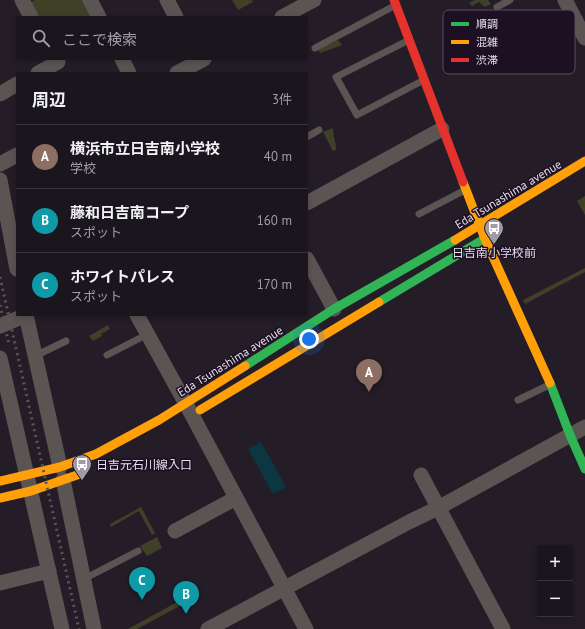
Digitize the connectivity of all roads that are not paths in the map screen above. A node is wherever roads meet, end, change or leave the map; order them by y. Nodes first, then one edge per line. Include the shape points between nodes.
1 (22, 0) edge
2 (90, 0) edge
3 (167, 0) edge
4 (314, 0) edge
5 (510, 0) edge
6 (565, 0) edge
7 (395, 2) edge
8 (297, 4) edge
9 (497, 7) dead end
10 (570, 10) edge
11 (31, 16) edge
12 (98, 16) edge
13 (175, 16) edge
14 (283, 16) edge
15 (575, 19) edge
16 (585, 38) edge
17 (409, 40) junction
18 (315, 48) dead end
19 (59, 60) edge
20 (122, 60) edge
21 (202, 63) edge
22 (40, 72) edge
23 (128, 72) edge
24 (179, 72) edge
25 (424, 80) junction
26 (16, 85) edge
27 (0, 94) edge
28 (442, 129) junction
29 (319, 130) dead end
30 (308, 136) edge
31 (16, 156) edge
32 (585, 161) edge
33 (0, 164) edge
34 (0, 180) edge
35 (466, 189) junction
36 (308, 201) edge
37 (419, 214) dead end
38 (481, 225) junction
39 (505, 227) dead end
40 (485, 239) junction
41 (16, 259) edge
42 (308, 262) edge
43 (334, 309) junction
44 (24, 316) edge
45 (26, 316) edge
46 (138, 316) edge
47 (0, 326) edge
48 (148, 334) junction
49 (66, 341) dead end
50 (107, 355) dead end
51 (35, 356) junction
52 (0, 358) edge
53 (550, 384) junction
54 (518, 400) dead end
55 (188, 412) junction
56 (585, 427) edge
57 (570, 436) junction
58 (585, 469) edge
59 (92, 470) dead end
60 (61, 473) junction
61 (26, 474) junction
62 (421, 475) dead end
63 (0, 481) edge
64 (31, 490) junction
65 (0, 498) edge
66 (236, 498) junction
67 (438, 508) junction
68 (175, 530) dead end
69 (138, 551) dead end
70 (49, 571) junction
71 (84, 579) junction
72 (0, 583) edge
73 (284, 588) junction
74 (62, 629) edge
75 (94, 629) edge
76 (208, 629) edge
77 (306, 629) edge
78 (503, 629) edge

1 - 11 street
2 - 12 street
3 - 13 street
4 - 8 street
5 - 9 lane
6 - 10 street
7 - 17 main road
7 - 18 lane
8 - 14 street
15 - 16 street
17 - 25 main road
17 - 25 lane via 336,77 357,115
19 - 22 street
20 - 23 street
21 - 24 street
25 - 28 main road
26 - 27 street
28 - 35 main road
28 - 36 street
29 - 30 lane
31 - 33 street
32 - 38 main road, Eda Tsunashima avenue
34 - 41 street
35 - 37 lane
35 - 38 main road
38 - 40 main road
38 - 43 main road, Eda Tsunashima avenue
39 - 40 main road, Eda Tsunashima avenue
40 - 53 main road
40 - 55 main road, Eda Tsunashima avenue
42 - 43 street
43 - 55 main road, Eda Tsunashima avenue
44 - 47 street
45 - 51 street
46 - 48 street
48 - 50 lane
48 - 55 street
49 - 51 lane
51 - 60 street
52 - 61 street
53 - 54 lane
53 - 57 main road
55 - 60 main road, Eda Tsunashima avenue via 159,420
55 - 66 street
56 - 57 street
57 - 58 main road
57 - 67 street
59 - 60 main road, Eda Tsunashima avenue
60 - 61 main road, Eda Tsunashima avenue
60 - 64 main road, Eda Tsunashima avenue
60 - 71 street
61 - 63 main road, Eda Tsunashima avenue
61 - 64 street
62 - 67 street
64 - 65 main road, Eda Tsunashima avenue
64 - 70 street
66 - 68 street
66 - 73 street
67 - 73 street
67 - 78 street
69 - 71 lane
70 - 72 street
70 - 74 street
71 - 75 street
73 - 76 street
73 - 77 street

